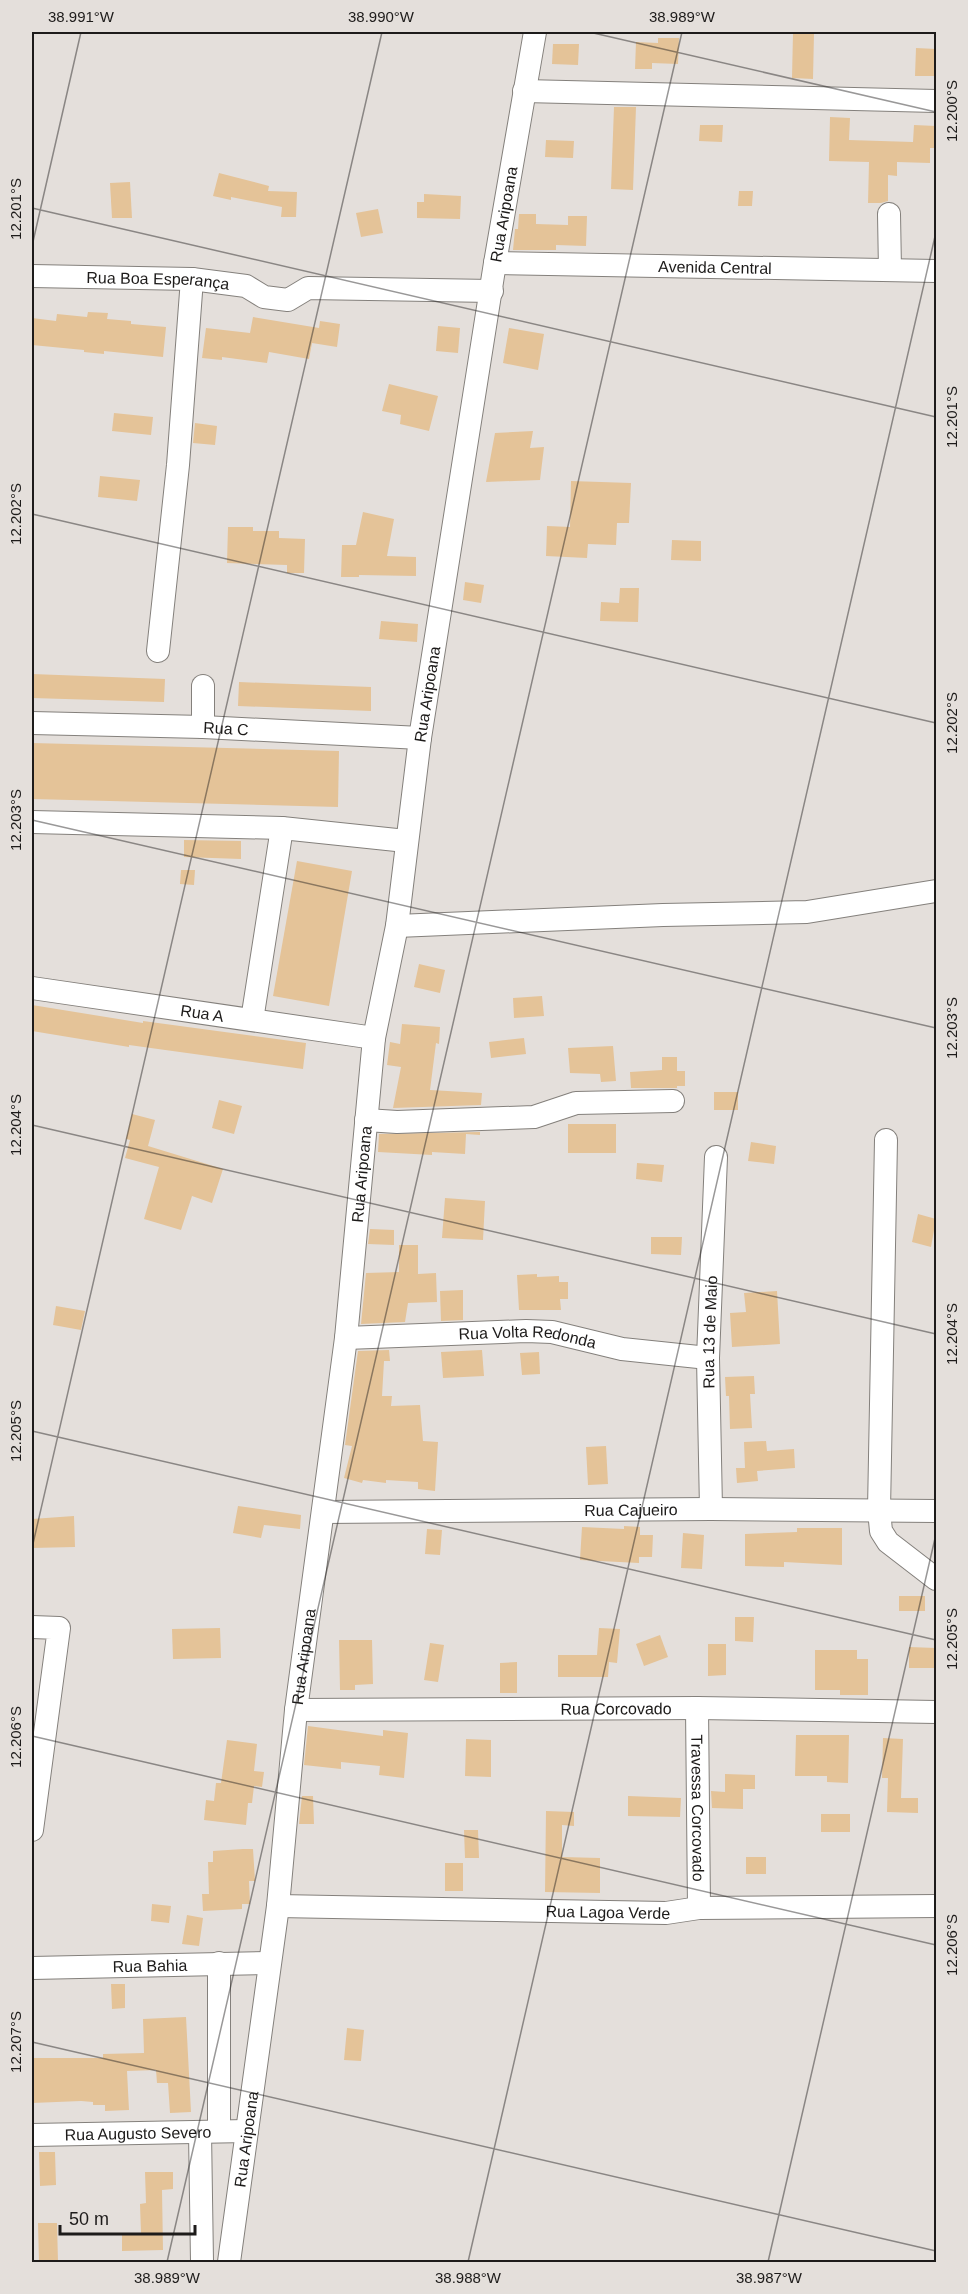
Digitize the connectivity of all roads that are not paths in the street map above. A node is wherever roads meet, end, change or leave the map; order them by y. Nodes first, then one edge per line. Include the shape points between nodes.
1 (535, 32) edge
2 (524, 91) junction
3 (936, 101) edge
4 (889, 214) dead end
5 (495, 263) junction
6 (890, 270) junction
7 (936, 271) edge
8 (32, 276) edge
9 (192, 279) junction
10 (492, 291) junction
11 (158, 651) dead end
12 (203, 686) dead end
13 (32, 723) edge
14 (203, 727) junction
15 (420, 738) junction
16 (32, 822) edge
17 (282, 828) junction
18 (406, 841) junction
19 (936, 891) edge
20 (397, 926) junction
21 (32, 988) edge
22 (252, 1020) junction
23 (374, 1038) junction
24 (673, 1101) dead end
25 (366, 1120) junction
26 (886, 1140) dead end
27 (716, 1157) dead end
28 (346, 1338) junction
29 (708, 1358) junction
30 (711, 1509) junction
31 (879, 1510) junction
32 (936, 1511) edge
33 (323, 1512) junction
34 (936, 1580) edge
35 (32, 1627) edge
36 (697, 1708) junction
37 (296, 1710) junction
38 (936, 1712) edge
39 (32, 1830) edge
40 (278, 1906) junction
41 (936, 1906) edge
42 (699, 1908) junction
43 (219, 1962) junction
44 (269, 1962) junction
45 (32, 1968) edge
46 (209, 2131) junction
47 (247, 2131) junction
48 (32, 2136) edge
49 (202, 2262) edge
50 (229, 2262) edge

1 - 2 street, Rua Aripoana
2 - 3 street
2 - 5 street, Rua Aripoana
4 - 6 street
5 - 6 street, Avenida Central
5 - 10 street, Rua Aripoana
6 - 7 street, Avenida Central
8 - 9 street, Rua Boa Esperança
9 - 10 street, Rua Boa Esperança via 246,286 264,297 288,300 308,288
9 - 11 street via 180,453
10 - 15 street, Rua Aripoana
12 - 14 street
13 - 14 street, Rua C
14 - 15 street, Rua C
15 - 18 street, Rua Aripoana
16 - 17 street
17 - 18 street
17 - 22 street
18 - 20 street, Rua Aripoana
19 - 20 street via 807,912
20 - 23 street, Rua Aripoana
21 - 22 street, Rua A
22 - 23 street, Rua A
23 - 25 street, Rua Aripoana
24 - 25 street via 576,1103 534,1117
25 - 28 street, Rua Aripoana
26 - 31 street
27 - 29 street, Rua 13 de Maio
28 - 29 street, Rua Volta Redonda via 552,1332 622,1349
28 - 33 street, Rua Aripoana
29 - 30 street, Rua 13 de Maio
30 - 31 street, Rua Cajueiro
30 - 33 street, Rua Cajueiro
31 - 32 street, Rua Cajueiro
31 - 34 street via 881,1531 888,1542
33 - 37 street, Rua Aripoana
35 - 39 street via 59,1628
36 - 37 street, Rua Corcovado
36 - 38 street, Rua Corcovado
36 - 42 street, Travessa Corcovado
37 - 40 street, Rua Aripoana
40 - 42 street, Rua Lagoa Verde via 666,1913
40 - 44 street, Rua Aripoana
41 - 42 street, Rua Lagoa Verde
43 - 44 street, Rua Bahia
43 - 45 street, Rua Bahia
43 - 46 street
44 - 47 street, Rua Aripoana
46 - 47 street, Rua Augusto Severo
46 - 48 street, Rua Augusto Severo
46 - 49 street
47 - 50 street, Rua Aripoana

